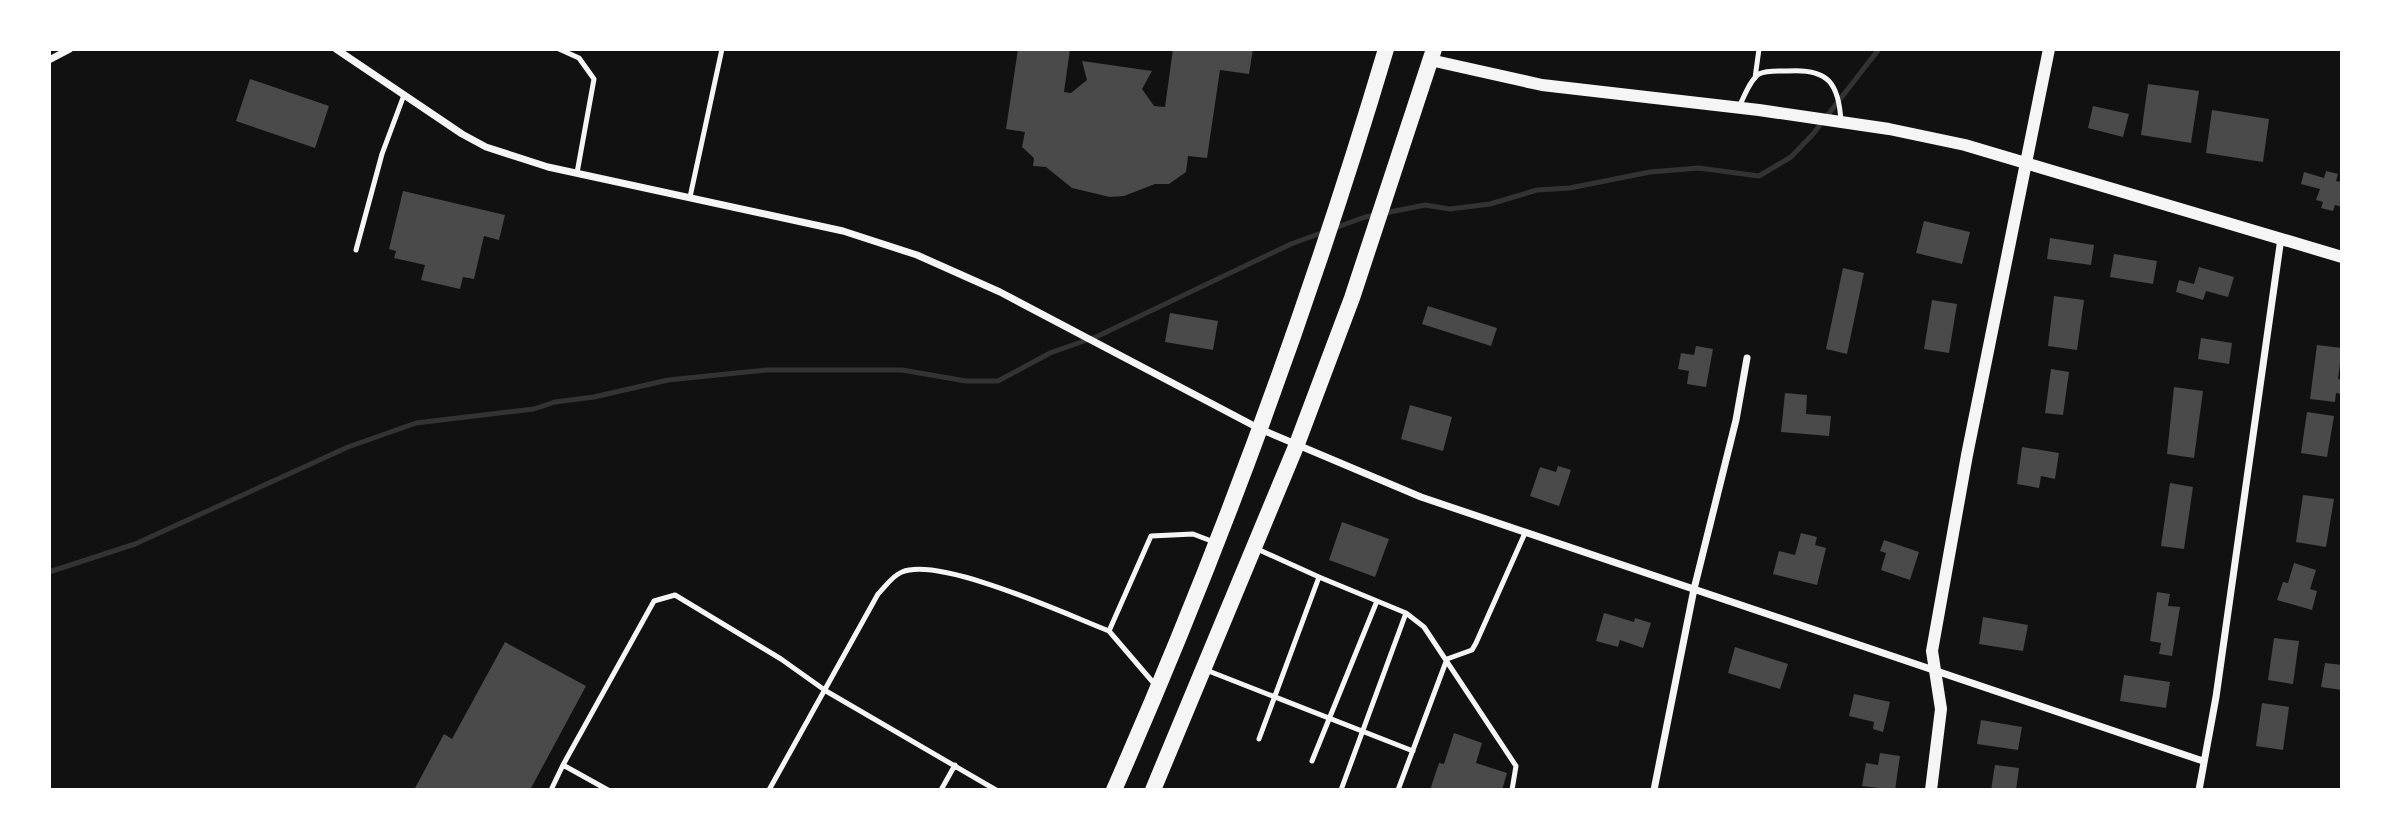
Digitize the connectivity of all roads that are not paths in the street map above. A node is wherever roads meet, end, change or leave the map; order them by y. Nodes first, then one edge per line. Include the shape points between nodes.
1 (70, 49) edge
2 (336, 49) edge
3 (559, 49) edge
4 (722, 49) edge
5 (1386, 49) edge
6 (1759, 49) edge
7 (2049, 49) edge
8 (1432, 55) edge
9 (49, 60) edge
10 (1755, 78) junction
11 (404, 94) junction
12 (1739, 107) junction
13 (1841, 122) junction
14 (2026, 163) junction
15 (577, 173) junction
16 (690, 198) junction
17 (2281, 239) junction
18 (356, 250) dead end
19 (2342, 257) edge
20 (1747, 358) dead end
21 (1260, 429) junction
22 (1297, 444) junction
23 (1525, 533) junction
24 (1217, 543) junction
25 (1255, 548) junction
26 (1319, 576) junction
27 (1694, 589) junction
28 (1377, 601) junction
29 (1406, 613) junction
30 (1109, 631) junction
31 (1447, 659) junction
32 (1203, 668) junction
33 (1933, 671) junction
34 (1158, 689) junction
35 (825, 691) junction
36 (1274, 698) junction
37 (1329, 719) junction
38 (1362, 731) junction
39 (1259, 739) dead end
40 (1413, 751) junction
41 (1312, 761) dead end
42 (2203, 761) junction
43 (563, 765) junction
44 (955, 765) junction
45 (551, 790) edge
46 (608, 790) edge
47 (769, 790) edge
48 (941, 790) edge
49 (996, 790) edge
50 (1114, 790) edge
51 (1153, 790) edge
52 (1340, 790) edge
53 (1398, 790) edge
54 (1512, 790) edge
55 (1654, 790) edge
56 (1931, 790) edge
57 (2199, 790) edge

1 - 9 street
2 - 11 street
3 - 15 lane via 579,58 594,79
4 - 16 lane
5 - 21 main road
6 - 10 lane
7 - 14 street
8 - 12 street via 1542,85
8 - 22 main road via 1352,298
10 - 12 lane
10 - 13 lane via 1762,72 1798,70 1823,75 1840,95
11 - 15 street via 486,147
11 - 18 lane
12 - 13 street
13 - 14 street via 1952,142
14 - 17 street
14 - 33 street via 1967,455 1932,651
15 - 16 street
16 - 21 street via 843,231 916,255 1000,292
17 - 19 street
17 - 42 street
20 - 27 street
21 - 22 street
21 - 24 main road
22 - 23 street via 1421,497
22 - 25 main road
23 - 27 street
23 - 31 lane via 1472,650
24 - 30 lane via 1193,534 1151,536
24 - 34 main road
25 - 26 lane
25 - 32 main road
26 - 28 lane
26 - 36 lane
27 - 33 street
27 - 55 street
28 - 29 lane
28 - 37 lane
29 - 31 lane via 1428,631
29 - 38 lane
30 - 34 lane
30 - 35 lane via 961,576 922,568 900,572 878,594
31 - 40 lane
31 - 54 lane via 1516,766
32 - 36 lane
32 - 51 main road
33 - 42 street
33 - 56 street via 1941,709
34 - 50 main road
35 - 43 lane via 675,595 654,601
35 - 44 lane
35 - 47 lane
36 - 37 lane
36 - 39 lane
37 - 38 lane
37 - 41 lane
38 - 40 lane
38 - 52 lane
40 - 53 lane
42 - 57 street
43 - 45 lane
43 - 46 lane
44 - 48 lane
44 - 49 lane

